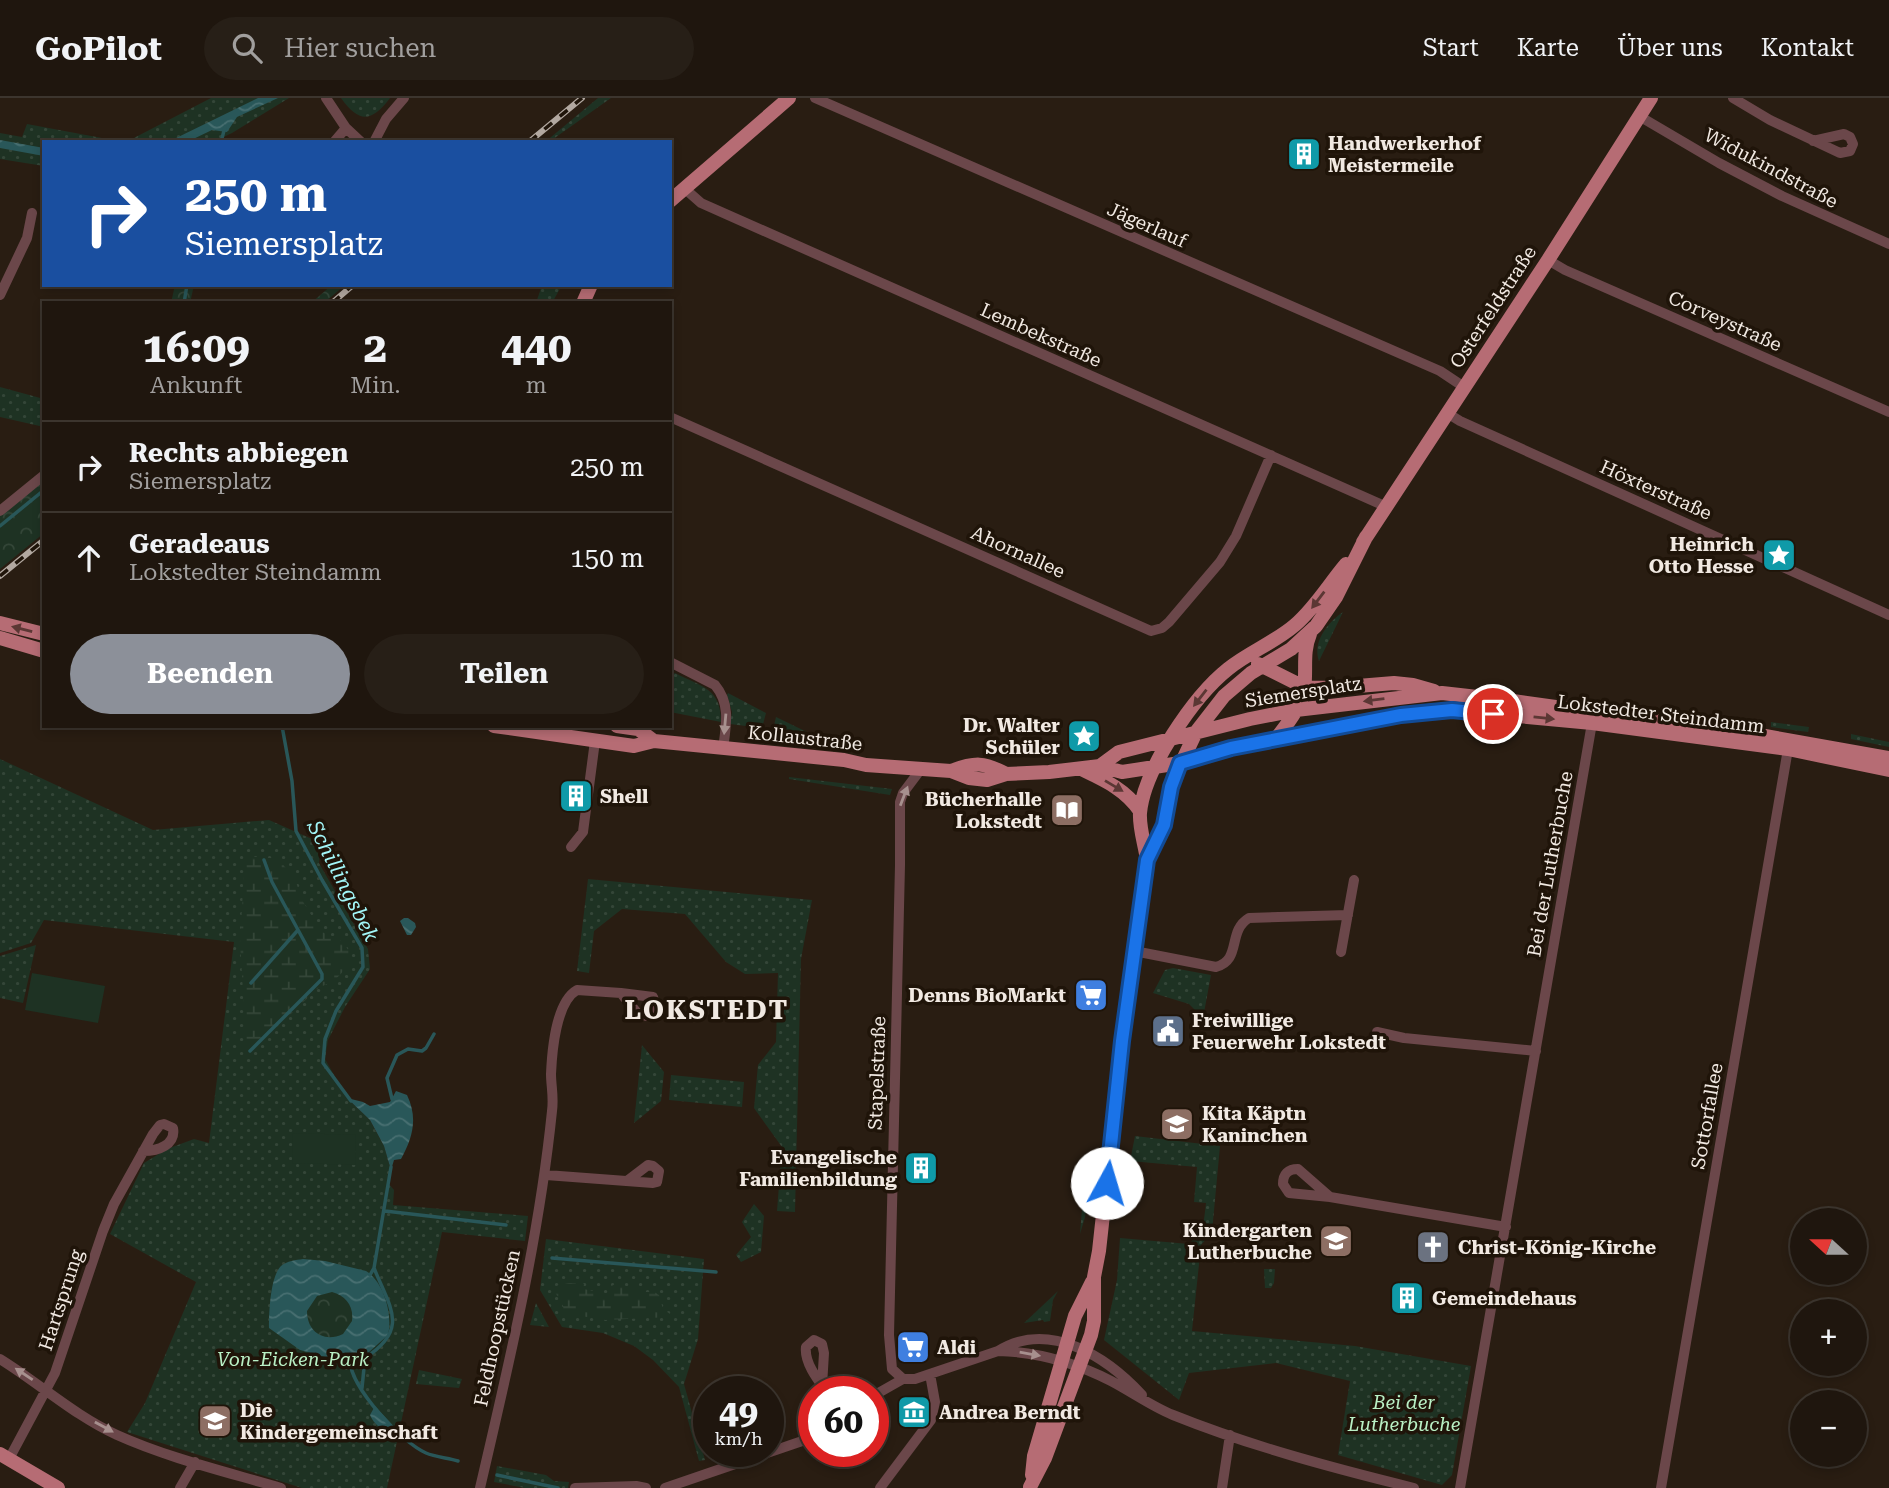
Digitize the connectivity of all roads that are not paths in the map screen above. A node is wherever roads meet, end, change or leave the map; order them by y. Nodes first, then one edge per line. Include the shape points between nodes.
1 (326, 98) edge
2 (404, 98) edge
3 (789, 98) edge
4 (815, 98) edge
5 (1651, 98) edge
6 (1732, 98) edge
7 (1639, 116) junction
8 (346, 128) junction
9 (336, 140) edge
10 (359, 140) edge
11 (375, 140) edge
12 (1813, 141) dead end
13 (684, 188) junction
14 (672, 199) edge
15 (32, 213) dead end
16 (1889, 244) edge
17 (1548, 260) junction
18 (0, 295) edge
19 (1464, 387) junction
20 (1889, 412) edge
21 (1447, 413) junction
22 (672, 418) edge
23 (1271, 456) junction
24 (42, 477) edge
25 (1387, 507) junction
26 (0, 511) edge
27 (1366, 537) junction
28 (1889, 615) edge
29 (0, 623) edge
30 (1312, 630) junction
31 (42, 634) edge
32 (0, 638) edge
33 (42, 650) edge
34 (672, 663) edge
35 (1235, 664) junction
36 (1263, 666) junction
37 (1304, 687) junction
38 (1441, 693) junction
39 (1296, 710) junction
40 (1427, 711) joint
41 (1591, 723) junction
42 (507, 728) edge
43 (631, 728) edge
44 (1196, 732) junction
45 (1276, 739) junction
46 (595, 741) junction
47 (654, 741) junction
48 (1164, 744) junction
49 (723, 749) junction
50 (1788, 749) junction
51 (1889, 758) edge
52 (1176, 764) junction
53 (1100, 766) junction
54 (1154, 767) junction
55 (921, 769) junction
56 (1082, 769) junction
57 (1889, 769) edge
58 (1140, 811) junction
59 (571, 847) dead end
60 (1147, 860) junction
61 (1354, 880) dead end
62 (1348, 915) junction
63 (1134, 951) junction
64 (1341, 952) dead end
65 (621, 993) dead end
66 (1377, 1032) dead end
67 (1536, 1051) junction
68 (144, 1151) dead end
69 (546, 1175) junction
70 (627, 1181) dead end
71 (1331, 1197) dead end
72 (1506, 1227) junction
73 (1094, 1277) junction
74 (1067, 1343) junction
75 (998, 1351) junction
76 (1085, 1351) junction
77 (0, 1359) edge
78 (1062, 1361) junction
79 (1078, 1367) junction
80 (930, 1374) junction
81 (903, 1379) junction
82 (889, 1387) edge
83 (46, 1391) junction
84 (1149, 1402) junction
85 (1230, 1435) junction
86 (798, 1442) edge
87 (4, 1457) edge
88 (195, 1462) junction
89 (1397, 1486) edge
90 (58, 1488) edge
91 (180, 1488) edge
92 (281, 1488) edge
93 (480, 1488) edge
94 (575, 1488) edge
95 (646, 1488) edge
96 (665, 1488) edge
97 (880, 1488) edge
98 (1030, 1488) edge
99 (1222, 1488) edge
100 (1414, 1488) edge
101 (1460, 1488) edge
102 (1661, 1488) edge

1 - 8 street
2 - 11 street
3 - 13 main road
4 - 19 street, Jägerlauf via 1440,371
5 - 7 main road, Osterfeldstraße
6 - 12 street
7 - 16 street, Widukindstraße via 1782,196
7 - 17 main road, Osterfeldstraße
8 - 9 street
8 - 10 street
13 - 14 main road
13 - 23 street, Lembekstraße via 701,203
15 - 18 street via 27,238
17 - 19 main road, Osterfeldstraße
17 - 20 street, Corveystraße
19 - 21 main road, Osterfeldstraße
21 - 25 main road, Osterfeldstraße
21 - 28 street, Höxterstraße
22 - 23 street, Ahornallee via 1152,631 1169,622 1220,562
23 - 25 street, Lembekstraße
24 - 26 street
25 - 27 main road, Osterfeldstraße
27 - 30 main road, Osterfeldstraße via 1336,597
27 -> 35 main road, Osterfeldstraße via 1298,623
31 -> 29 main road
30 - 36 main road, Osterfeldstraße
30 - 37 main road via 1304,655
32 - 33 main road
34 -> 49 street via 715,685 724,700
35 - 36 main road
35 -> 48 main road, Osterfeldstraße via 1205,690
36 - 37 main road
36 - 44 main road, Osterfeldstraße via 1224,696
37 - 38 main road via 1394,683
37 - 39 main road
38 -> 39 main road, Siemersplatz
38 - 51 main road, Lokstedter Steindamm via 1765,736
39 - 44 main road, Siemersplatz
39 - 45 main road
40 -> 41 main road, Lokstedter Steindamm
40 - 45 main road, Siemersplatz
41 - 50 main road, Lokstedter Steindamm
41 - 67 street, Bei der Lutherbuche
42 - 46 main road, Kollaustraße
43 - 47 main road, Kollaustraße
44 - 48 main road, Siemersplatz
44 - 52 main road, Osterfeldstraße
45 - 52 main road, Siemersplatz
46 - 47 main road, Kollaustraße via 634,746
46 - 59 street via 583,832
47 - 49 main road, Kollaustraße
48 - 52 main road
48 - 53 main road, Kollaustraße via 1119,752
48 - 54 main road, Osterfeldstraße
49 - 55 main road, Kollaustraße
50 - 57 main road, Lokstedter Steindamm
50 - 102 street, Sottorfallee
52 - 54 main road, Siemersplatz
52 - 60 main road via 1164,825
53 - 54 main road, Kollaustraße via 1122,772
53 - 56 main road, Kollaustraße
54 - 58 main road, Osterfeldstraße
55 - 56 main road, Kollaustraße via 987,780 1006,774
81 -> 55 street, Stapelstraße via 892,1369 889,1335 900,828 901,797
56 -> 58 main road via 1118,788
58 - 60 main road
60 - 63 main road
61 - 62 street
62 - 63 street via 1249,918 1237,930 1232,954 1216,967
62 - 64 street
63 - 73 main road
65 - 69 street, Feldhoopstücken via 577,990 563,1006 551,1076 554,1093
66 - 67 street
67 - 72 street, Bei der Lutherbuche
68 - 83 street, Hartsprung via 114,1204
69 - 70 street
69 - 93 street, Feldhoopstücken via 526,1287
71 - 72 street
72 - 101 street, Bei der Lutherbuche
73 - 74 main road
73 - 76 main road via 1094,1321
74 - 75 street via 1032,1338
74 - 76 street
74 - 78 main road
75 -> 78 street
75 - 80 street
76 - 79 main road
76 - 84 street via 1112,1367
83 -> 77 street
78 - 79 street
78 - 98 main road via 1034,1455
79 - 84 street
79 - 98 main road
80 - 81 street
80 - 97 street via 935,1402 931,1420
81 - 82 street
83 - 87 street, Hartsprung
83 -> 88 street via 117,1435
84 - 85 street
85 - 89 street
85 - 99 street
86 - 96 street
87 - 90 main road
88 - 91 street
88 - 92 street
89 - 100 street
94 - 95 street

